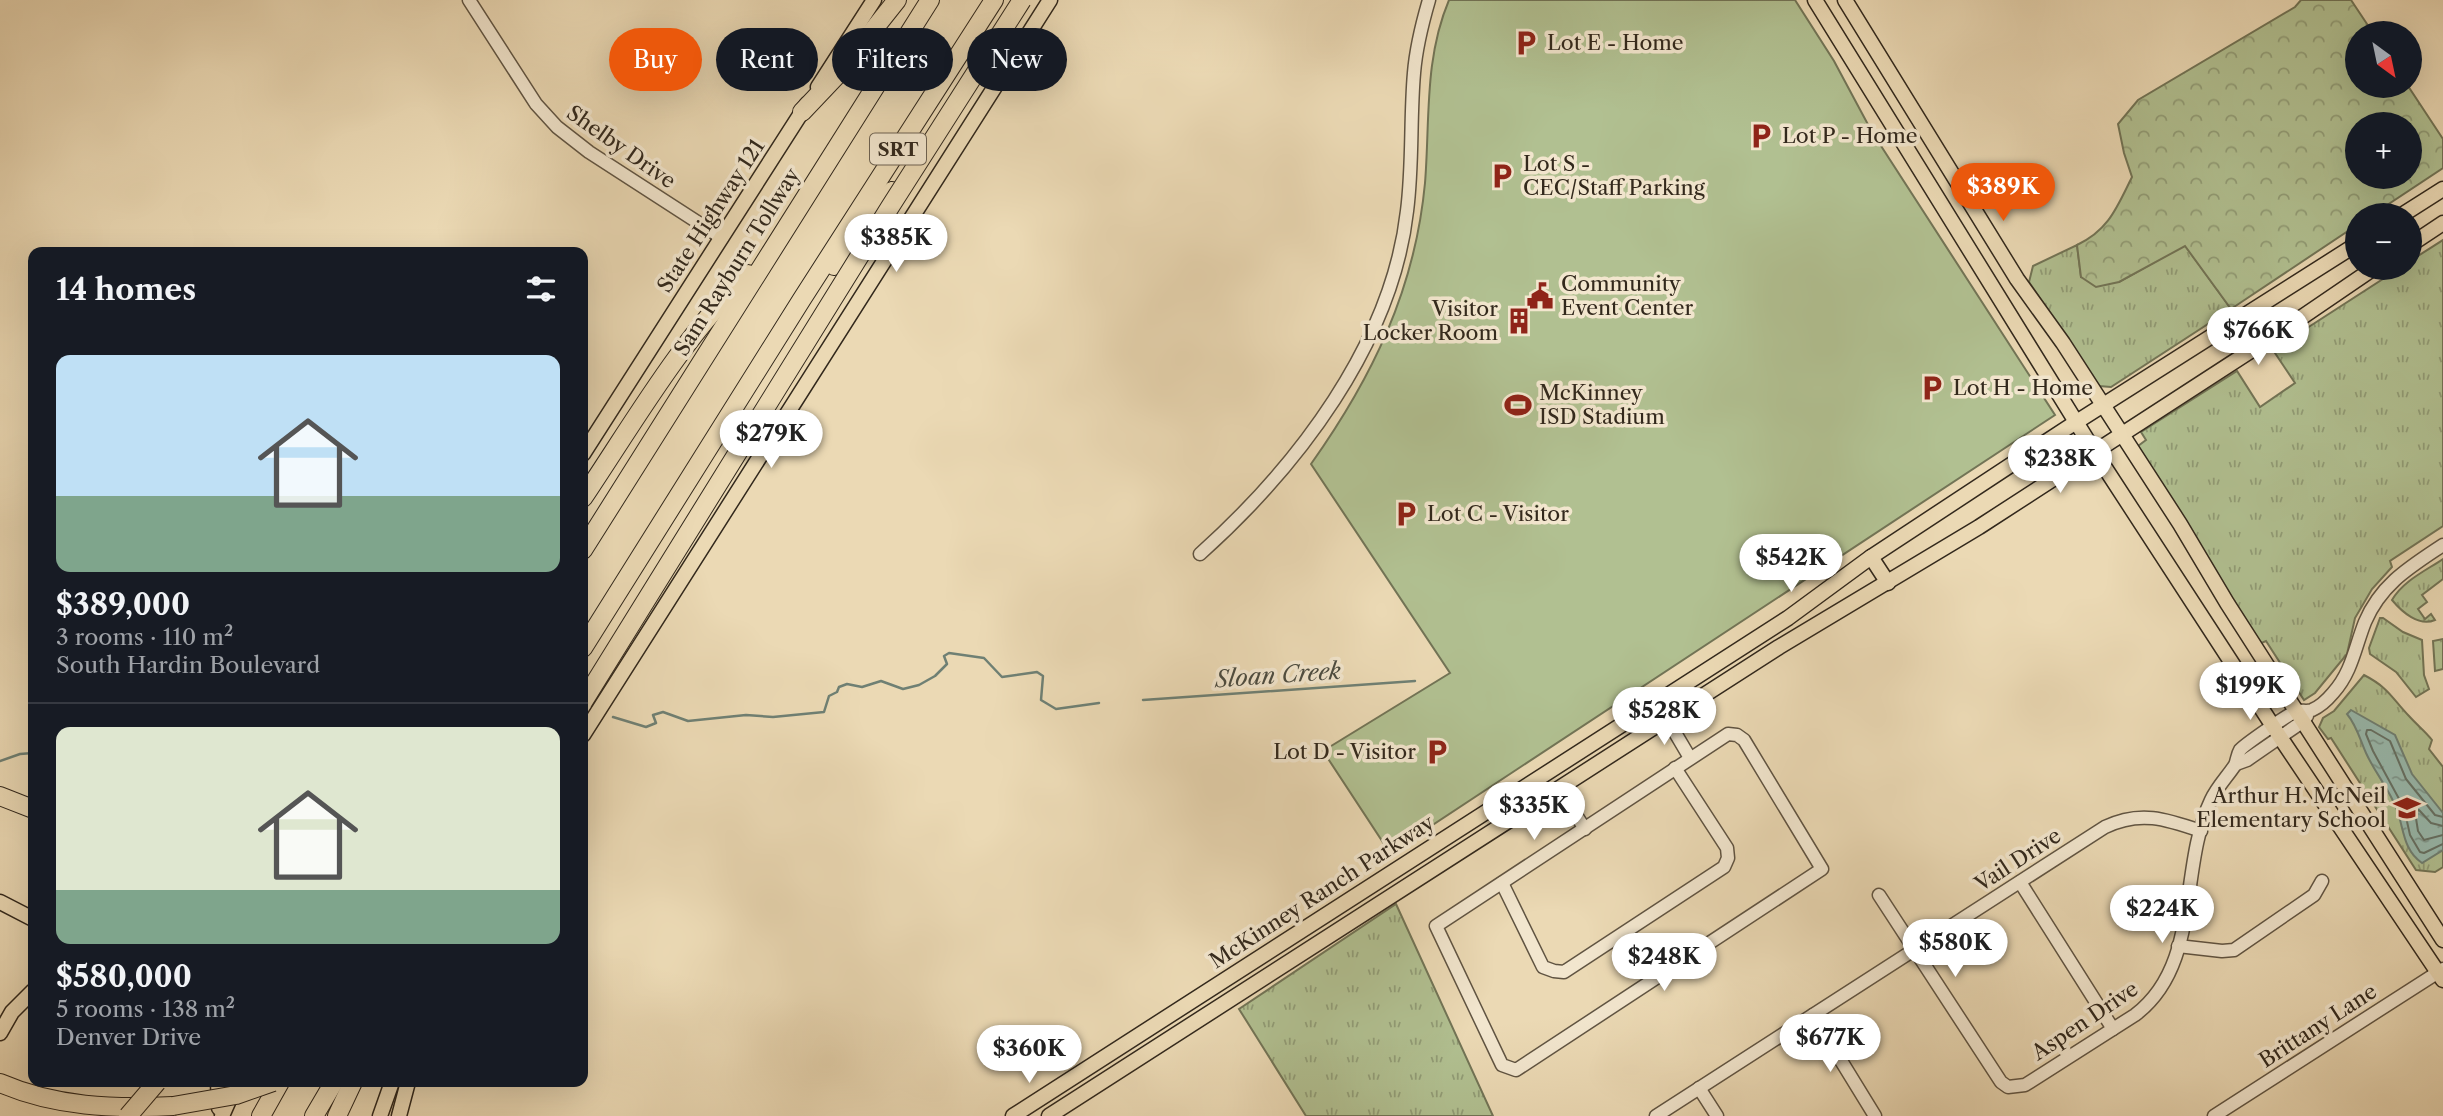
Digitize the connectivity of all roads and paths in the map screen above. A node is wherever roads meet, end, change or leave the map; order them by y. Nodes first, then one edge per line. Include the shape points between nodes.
1 (469, 0) edge
2 (874, 0) edge
3 (897, 0) edge
4 (930, 0) edge
5 (994, 0) edge
6 (1022, 0) edge
7 (1033, 0) edge
8 (1050, 0) edge
9 (1429, 0) edge
10 (1815, 0) edge
11 (1845, 0) edge
12 (802, 112) junction
13 (1958, 184) junction
14 (2443, 189) edge
15 (1932, 190) junction
16 (1940, 203) junction
17 (2421, 203) edge
18 (2443, 223) edge
19 (722, 237) junction
20 (2422, 237) edge
21 (2345, 252) edge
22 (769, 255) junction
23 (2356, 280) edge
24 (802, 299) junction
25 (2102, 405) junction
26 (2076, 422) junction
27 (2121, 434) junction
28 (588, 446) edge
29 (2094, 451) junction
30 (588, 490) edge
31 (588, 542) edge
32 (2443, 545) edge
33 (1200, 554) dead end
34 (1871, 557) junction
35 (1888, 583) junction
36 (588, 640) edge
37 (588, 694) edge
38 (1656, 703) junction
39 (2303, 715) junction
40 (1667, 719) junction
41 (588, 728) edge
42 (2276, 732) junction
43 (1690, 758) junction
44 (1675, 768) junction
45 (1559, 789) junction
46 (0, 796) edge
47 (28, 807) edge
48 (1585, 829) junction
49 (2201, 831) junction
50 (2322, 881) dead end
51 (2020, 882) junction
52 (1502, 883) junction
53 (1879, 895) dead end
54 (0, 902) edge
55 (28, 916) edge
56 (2443, 940) edge
57 (2178, 946) junction
58 (1915, 949) junction
59 (2441, 974) edge
60 (28, 996) edge
61 (1813, 1015) junction
62 (2113, 1029) junction
63 (0, 1033) edge
64 (0, 1083) edge
65 (153, 1087) edge
66 (218, 1087) edge
67 (235, 1087) edge
68 (259, 1087) edge
69 (277, 1087) edge
70 (331, 1087) edge
71 (351, 1087) edge
72 (390, 1087) edge
73 (407, 1087) edge
74 (1699, 1088) junction
75 (128, 1116) edge
76 (221, 1116) edge
77 (261, 1116) edge
78 (314, 1116) edge
79 (337, 1116) edge
80 (380, 1116) edge
81 (399, 1116) edge
82 (1013, 1116) edge
83 (1049, 1116) edge
84 (1656, 1116) edge
85 (1717, 1116) edge
86 (1875, 1116) edge
87 (2214, 1116) edge

1 - 19 street, Shelby Drive via 536,104 557,127
2 - 12 main road, State Highway 121
3 - 12 highway via 839,74
4 - 22 highway, Sam Rayburn Tollway / SRT
5 - 24 highway, SRT
6 - 37 highway, bridge
7 - 24 highway via 848,251
8 - 41 main road
9 - 33 street via 1414,74 1406,217 1381,307 1342,387 1296,454
10 - 15 main road
11 - 13 main road
12 - 19 main road, State Highway 121
13 - 15 main road
13 - 16 main road
13 - 25 main road
14 - 17 main road
15 - 16 main road
16 - 26 main road
18 - 20 main road
19 - 28 main road, State Highway 121
21 - 25 main road, McKinney Ranch Parkway
22 - 30 highway via 719,302
22 - 31 highway, Sam Rayburn Tollway / SRT
23 - 27 main road, McKinney Ranch Parkway
24 - 36 highway, SRT
25 - 26 main road, McKinney Ranch Parkway
25 - 27 main road
26 - 29 main road
26 - 34 main road, McKinney Ranch Parkway
27 - 29 main road, McKinney Ranch Parkway
27 - 39 main road
29 - 35 main road, McKinney Ranch Parkway
29 - 42 main road
32 - 39 street, Aspen Drive via 2386,587 2365,622 2346,675 2332,695
34 - 35 main road
34 - 38 main road, McKinney Ranch Parkway via 1788,618
35 - 40 main road, McKinney Ranch Parkway
38 - 40 main road
38 - 82 main road, McKinney Ranch Parkway
39 - 42 street, Aspen Drive
39 - 56 main road
40 - 43 street
40 - 45 main road, McKinney Ranch Parkway
42 - 49 street, Aspen Drive via 2241,750 2216,791
42 - 59 main road
43 - 44 street
43 - 52 street via 1728,734 1744,740 1822,869 1516,1070 1502,1065 1436,926
44 - 48 street
44 - 52 street via 1727,848 1724,867 1564,971 1543,967
45 - 48 street
45 - 83 main road, McKinney Ranch Parkway
46 - 47 highway
48 - 52 street
49 - 51 street, Vail Drive via 2153,818 2120,819
49 - 57 street, Aspen Drive
50 - 57 street via 2314,895 2234,950
51 - 58 street, Vail Drive
51 - 62 street
53 - 58 street
54 - 55 main road
57 - 62 street, Aspen Drive via 2160,991
58 - 61 street, Vail Drive
58 - 62 street, Aspen Drive via 2008,1087 2025,1085
59 - 87 street, Brittany Lane
60 - 63 main road
61 - 74 street, Vail Drive
61 - 86 street
64 - 68 highway, bridge via 72,1103 136,1108 205,1101
65 - 75 highway, bridge
66 - 76 main road
67 - 76 main road
69 - 77 highway
70 - 78 highway
71 - 79 highway
72 - 80 main road
73 - 81 main road
74 - 84 street, Vail Drive
74 - 85 street

